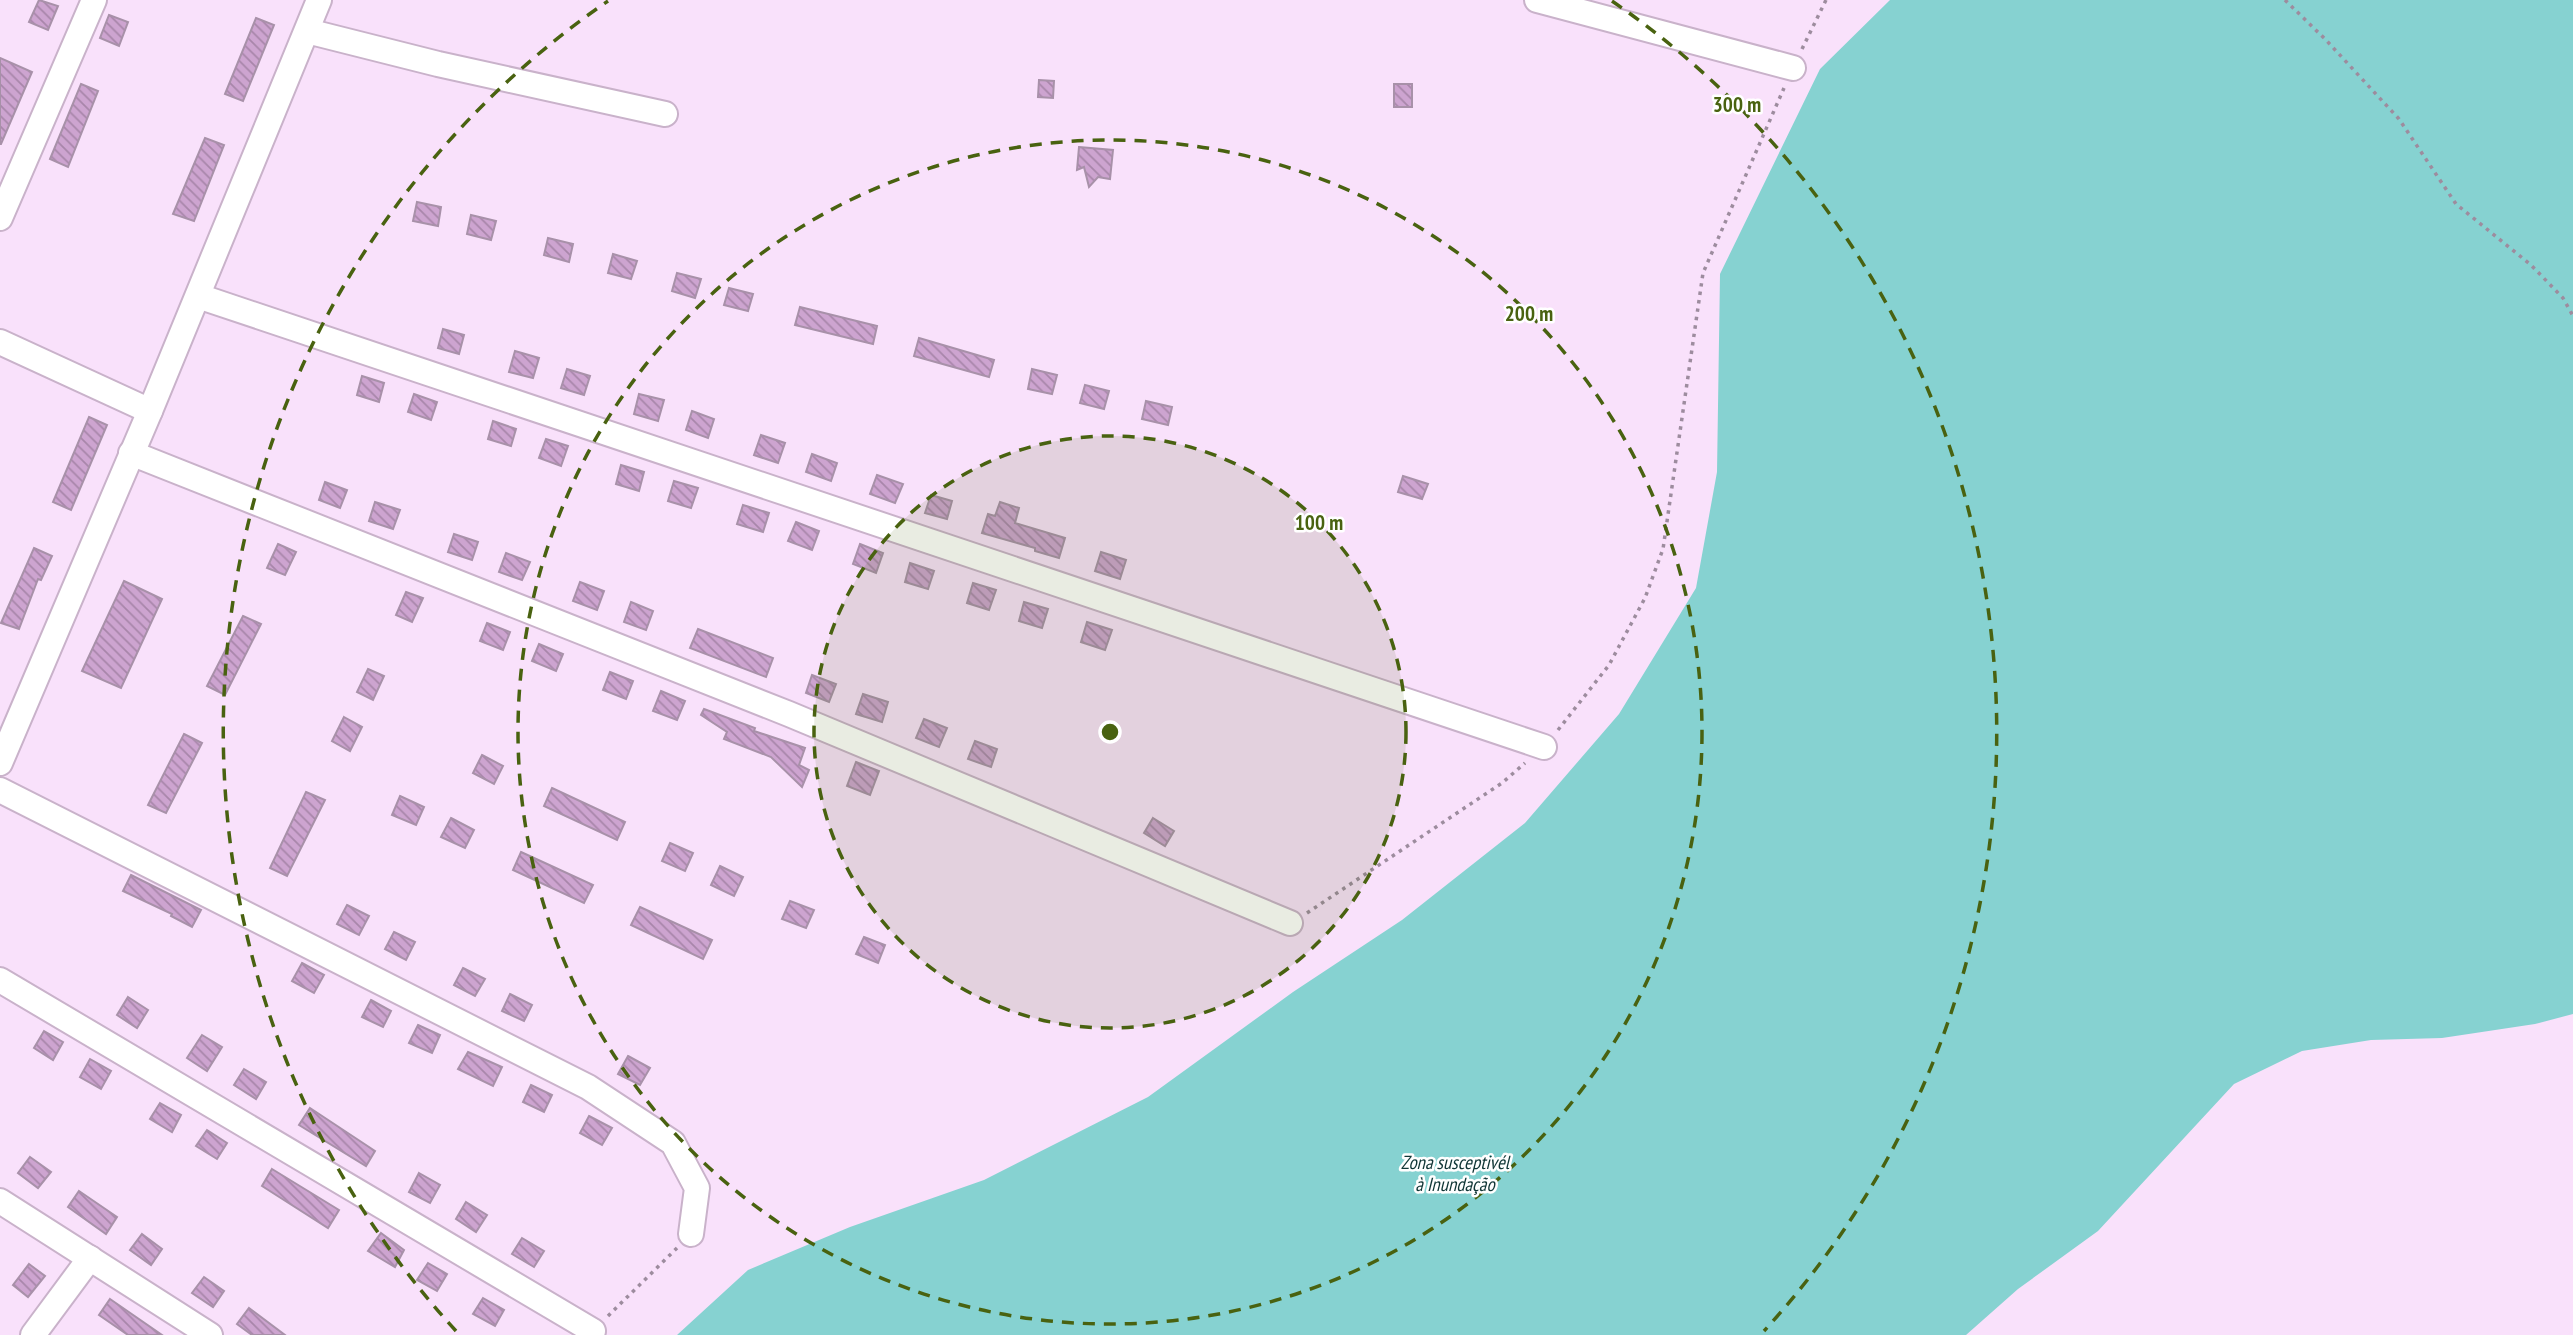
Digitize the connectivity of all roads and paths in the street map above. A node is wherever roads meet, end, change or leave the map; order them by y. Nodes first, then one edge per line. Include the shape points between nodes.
1 (94, 0) edge
2 (319, 0) edge
3 (1537, 0) edge
4 (1826, 0) edge
5 (2285, 0) edge
6 (307, 32) junction
7 (1793, 68) junction
8 (665, 114) dead end
9 (0, 218) edge
10 (198, 296) junction
11 (2573, 316) edge
12 (0, 342) edge
13 (150, 411) junction
14 (131, 453) junction
15 (1544, 747) junction
16 (0, 763) edge
17 (0, 790) edge
18 (1290, 923) joint
19 (0, 980) edge
20 (0, 1201) edge
21 (691, 1234) joint
22 (90, 1258) junction
23 (593, 1331) joint
24 (33, 1335) edge
25 (210, 1335) edge

1 - 9 lane
2 - 6 lane
3 - 7 lane
4 - 7 path
5 - 11 path via 2399,119 2456,204 2531,265 2563,298
6 - 8 lane
6 - 10 lane
7 - 15 path via 1703,273 1663,549 1645,598 1609,665
10 - 13 lane
10 - 15 lane
12 - 13 lane
13 - 14 lane
14 - 16 lane
14 - 18 lane via 802,719
15 - 18 path via 1502,783
17 - 21 lane via 588,1087 673,1143 697,1188
19 - 23 lane
20 - 22 lane
21 - 23 path
22 - 24 lane
22 - 25 lane

